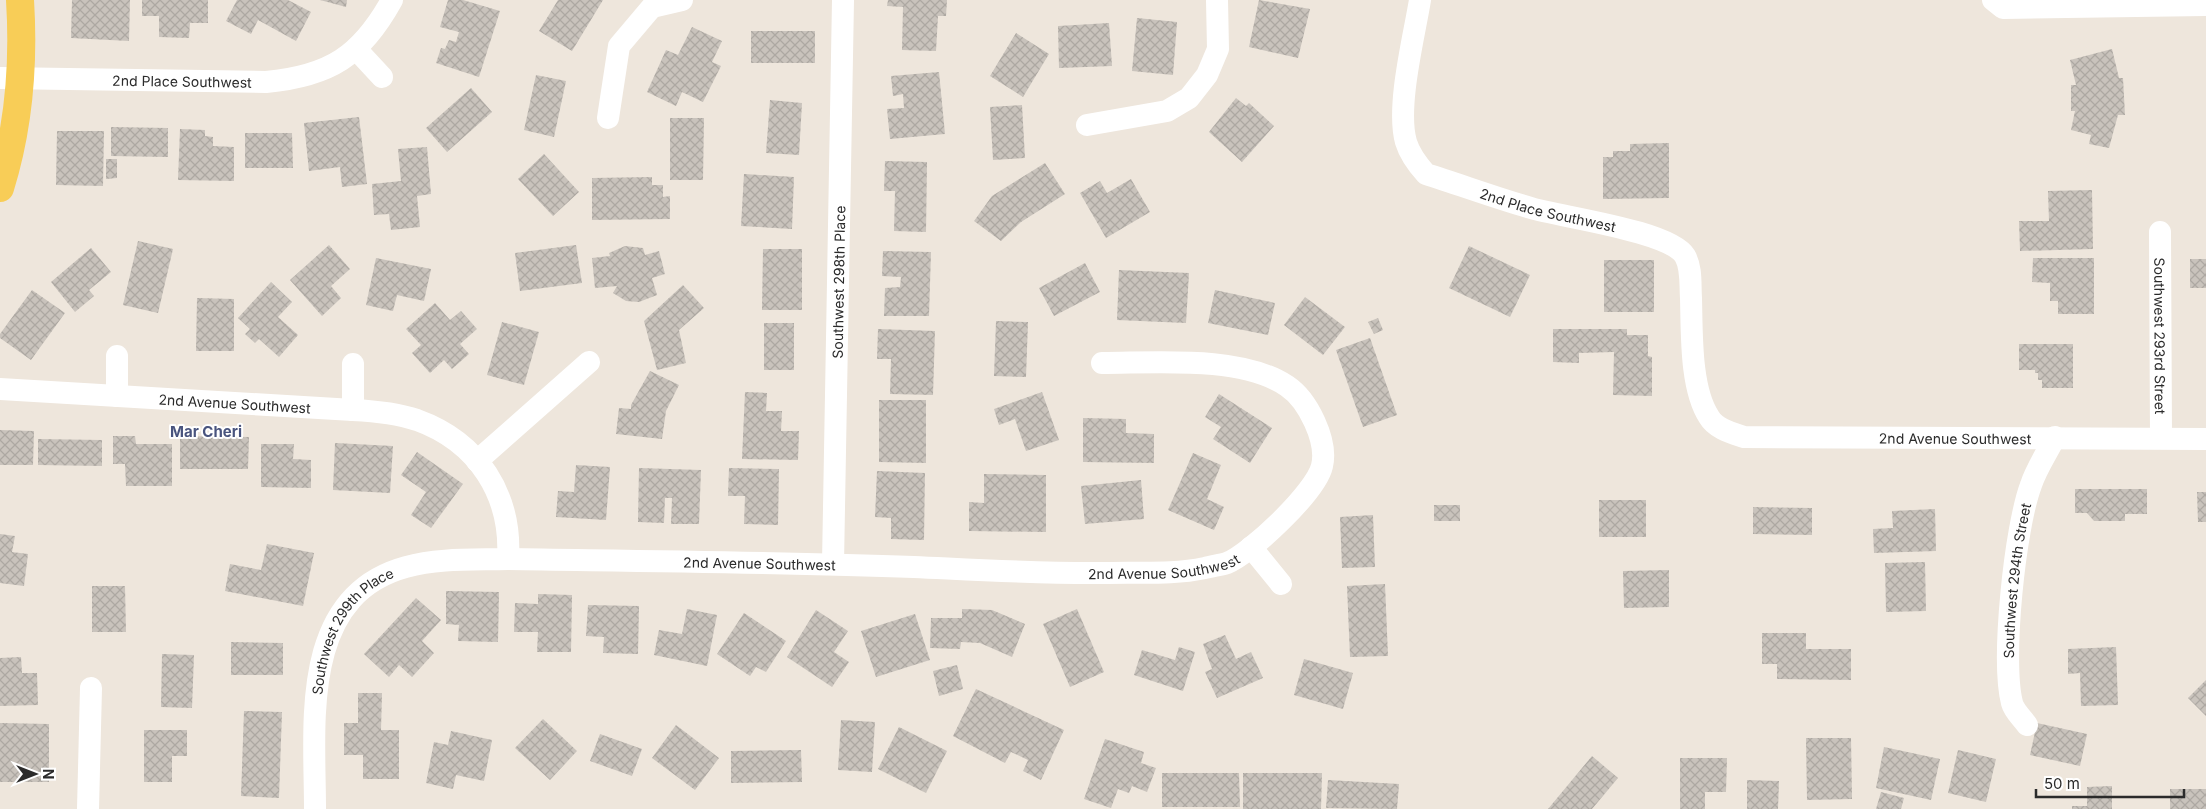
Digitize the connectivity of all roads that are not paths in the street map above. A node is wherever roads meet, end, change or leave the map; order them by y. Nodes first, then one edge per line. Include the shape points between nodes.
1 (20, 0) edge
2 (392, 0) edge
3 (682, 0) edge
4 (838, 0) edge
5 (843, 0) edge
6 (1217, 0) edge
7 (1420, 0) edge
8 (1998, 4) edge
9 (2206, 5) edge
10 (356, 50) junction
11 (382, 77) dead end
12 (11, 78) edge
13 (608, 118) dead end
14 (1087, 124) dead end
15 (0, 188) edge
16 (2160, 232) dead end
17 (117, 356) dead end
18 (589, 362) dead end
19 (1102, 363) dead end
20 (353, 364) dead end
21 (0, 389) edge
22 (117, 396) junction
23 (353, 410) junction
24 (1709, 418) joint
25 (2055, 437) junction
26 (2161, 438) junction
27 (2206, 439) edge
28 (477, 461) junction
29 (1251, 547) junction
30 (508, 559) junction
31 (833, 564) junction
32 (1281, 584) dead end
33 (91, 688) dead end
34 (2027, 725) dead end
35 (88, 809) edge
36 (315, 809) edge

1 - 12 main road
2 - 10 street, 2nd Place Southwest via 379,24
3 - 13 street via 652,7 619,46
4 - 5 street
5 - 31 street, Southwest 298th Place
6 - 14 street via 1218,49 1207,75 1189,98 1167,111
7 - 24 street, 2nd Place Southwest via 1404,120 1406,141 1414,161 1426,174 1533,208 1639,232 1672,246 1685,256 1690,272 1695,368 1700,396
8 - 9 street
10 - 11 street
10 - 12 street, 2nd Place Southwest via 328,69 295,79 266,82
12 - 15 main road via 7,165
16 - 26 street, Southwest 293rd Street
17 - 22 street
18 - 28 street
19 - 29 street, 2nd Avenue Southwest via 1230,366 1288,386 1304,402 1317,428 1323,459 1321,471 1308,492
20 - 23 street
21 - 22 street, 2nd Avenue Southwest
22 - 23 street, 2nd Avenue Southwest
23 - 28 street, 2nd Avenue Southwest via 417,420 452,439
24 - 25 street, 2nd Avenue Southwest via 1724,430 1744,436
25 - 26 street, 2nd Avenue Southwest
25 - 34 street, Southwest 294th Street via 2030,485 2017,543 2009,638 2010,678 2012,705
26 - 27 street, 2nd Avenue Southwest
28 - 30 street, 2nd Avenue Southwest via 492,479 506,513
29 - 31 street, 2nd Avenue Southwest via 1228,563 1176,573 1078,574
29 - 32 street, 2nd Avenue Southwest
30 - 31 street, 2nd Avenue Southwest
30 - 36 street, Southwest 299th Place via 407,567 373,582 346,606 327,640 317,681
33 - 35 street

